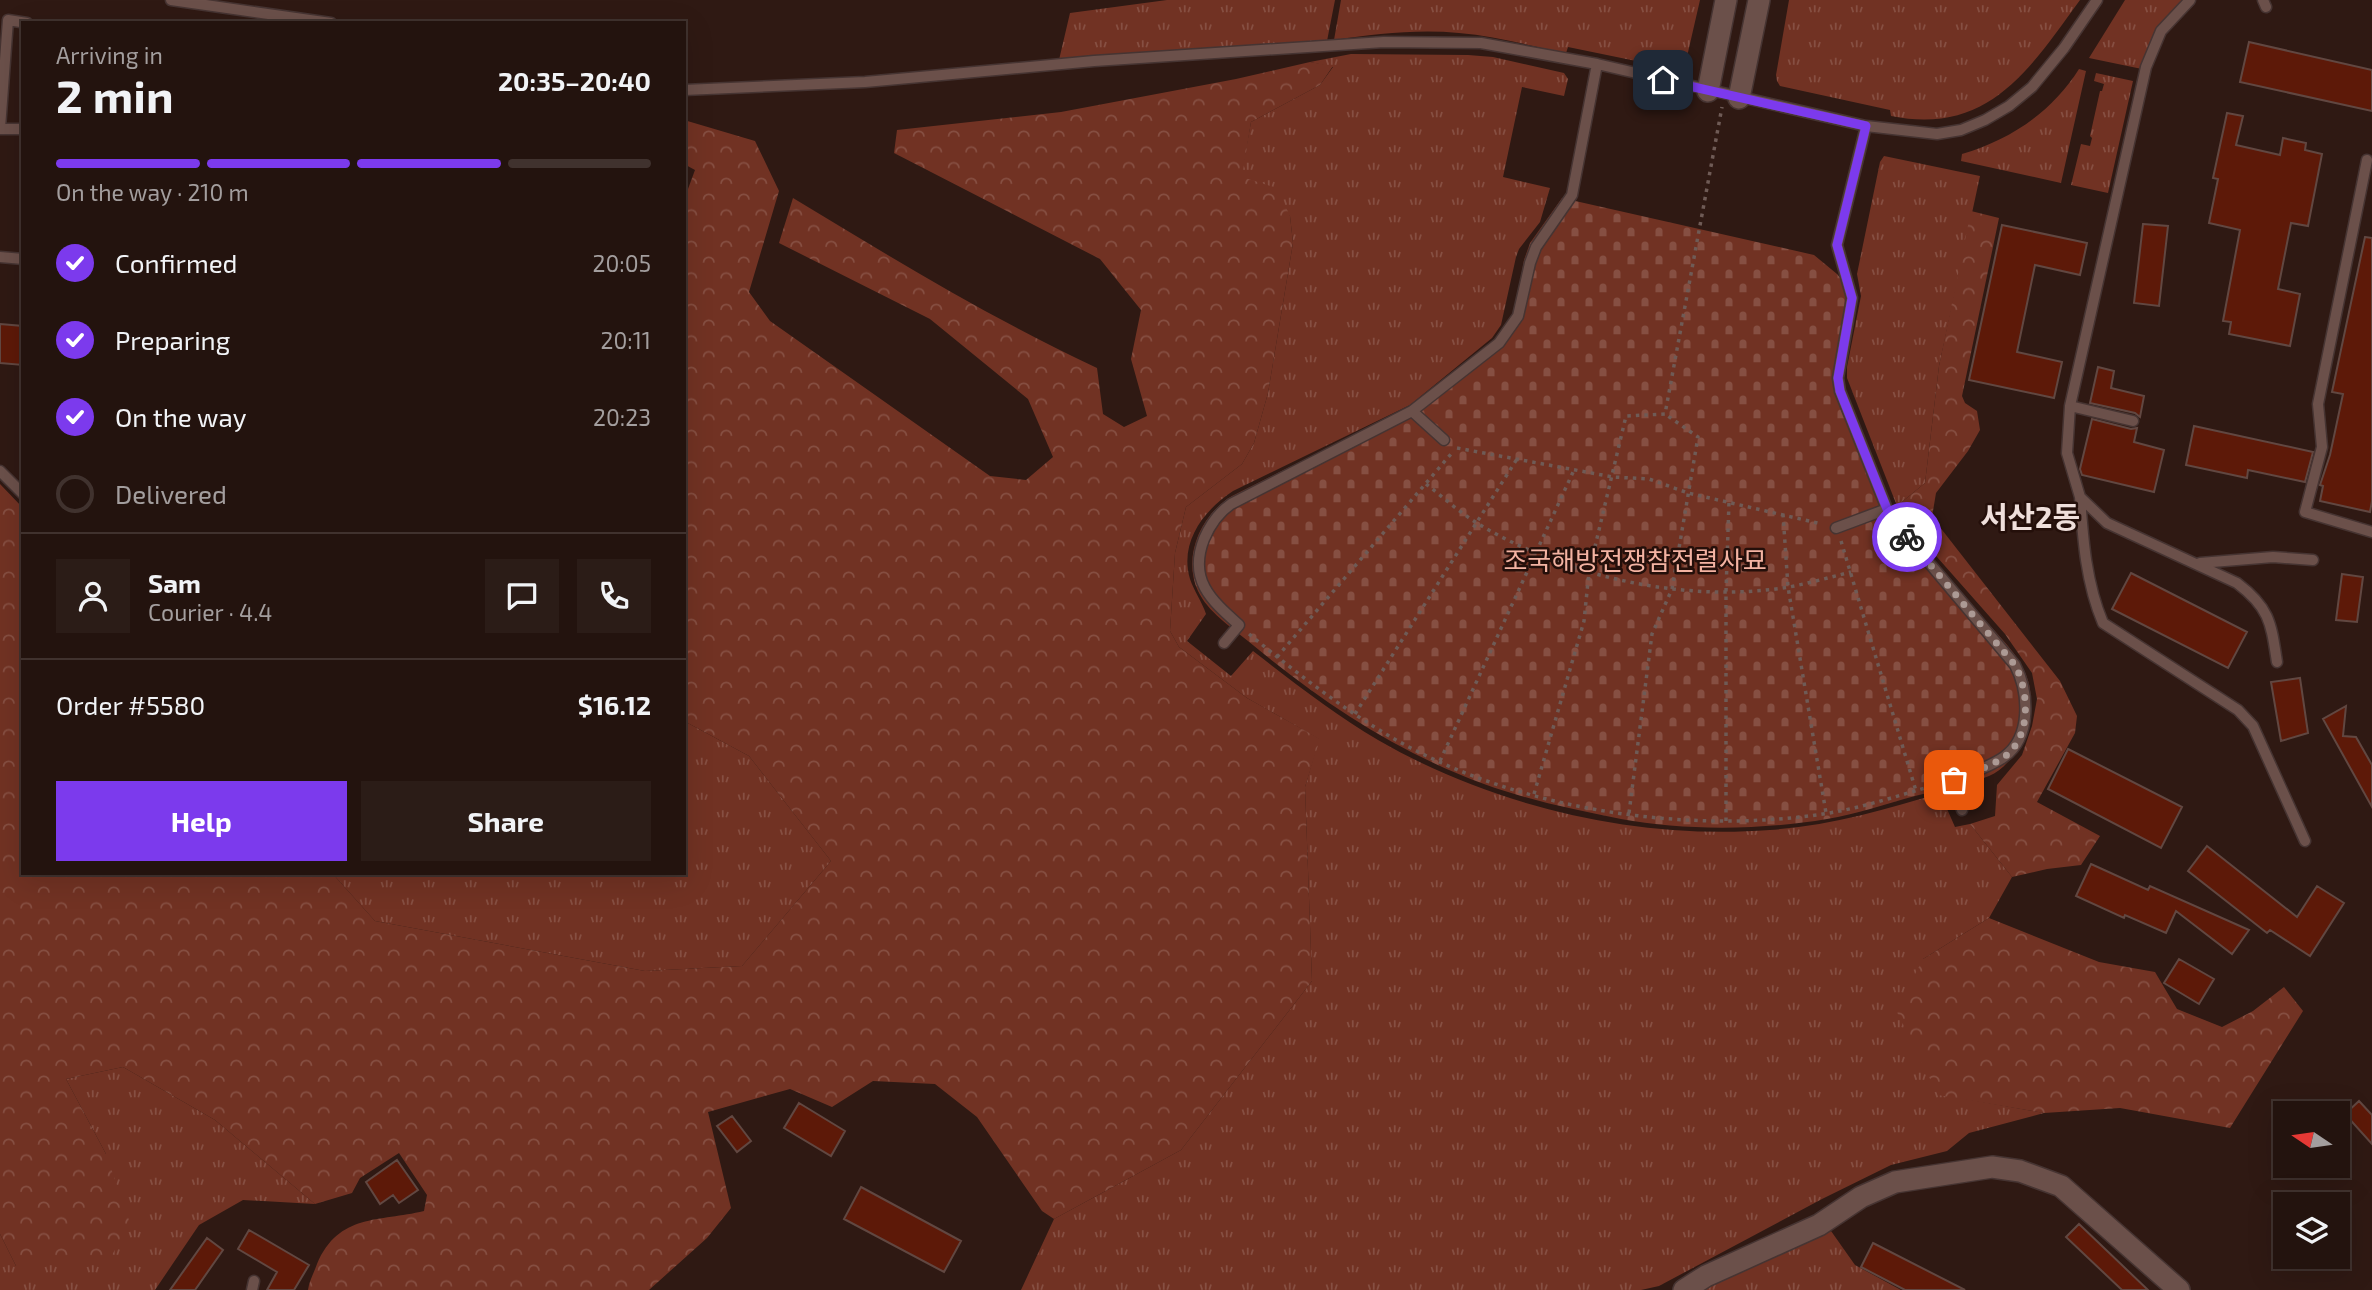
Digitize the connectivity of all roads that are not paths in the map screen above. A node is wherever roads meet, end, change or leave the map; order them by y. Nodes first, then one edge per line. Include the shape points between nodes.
1 (171, 0) edge
2 (1726, 0) edge
3 (1759, 0) edge
4 (2097, 0) edge
5 (2190, 0) edge
6 (317, 21) edge
7 (21, 22) edge
8 (2, 61) edge
9 (1597, 64) junction
10 (687, 90) edge
11 (1724, 95) junction
12 (1866, 126) junction
13 (0, 128) edge
14 (21, 129) edge
15 (2367, 160) dead end
16 (0, 257) edge
17 (21, 259) edge
18 (2070, 406) junction
19 (1412, 411) junction
20 (2133, 421) dead end
21 (1444, 440) road end
22 (0, 471) edge
23 (21, 492) edge
24 (2080, 496) junction
25 (1887, 509) junction
26 (1836, 528) road end
27 (2372, 532) edge
28 (2314, 560) dead end
29 (2197, 563) junction
30 (1224, 643) dead end
31 (2277, 662) dead end
32 (1962, 810) dead end
33 (2305, 841) dead end
34 (1684, 1290) edge
35 (2179, 1290) edge

1 - 6 lane
2 - 11 street
3 - 11 street
4 - 12 lane via 2032,87 1986,120 1937,134
5 - 18 lane via 2161,31 2147,67
7 - 8 lane via 8,20
8 - 13 lane
9 - 10 lane via 1481,43 1384,43 1094,61 864,82
9 - 11 lane
9 - 19 lane via 1572,195 1536,247 1518,316 1499,344
11 - 12 lane
12 - 25 lane via 1837,245 1852,298 1838,378
13 - 14 lane
15 - 27 lane via 2318,404 2322,447 2305,512
16 - 17 lane
18 - 20 lane
18 - 24 lane via 2067,453
19 - 21 lane
19 - 30 lane via 1231,504 1216,517 1202,546 1199,574 1214,602 1239,625
22 - 23 lane
24 - 29 lane via 2107,523
24 - 33 lane via 2084,552 2103,623 2238,710 2253,726
25 - 26 lane
25 - 32 lane via 2021,677 2025,716 2017,742 2006,756 1954,780
28 - 29 lane via 2273,557
29 - 31 lane via 2255,597 2271,621
34 - 35 street via 1819,1225 1895,1182 1992,1167 2020,1171 2061,1186

